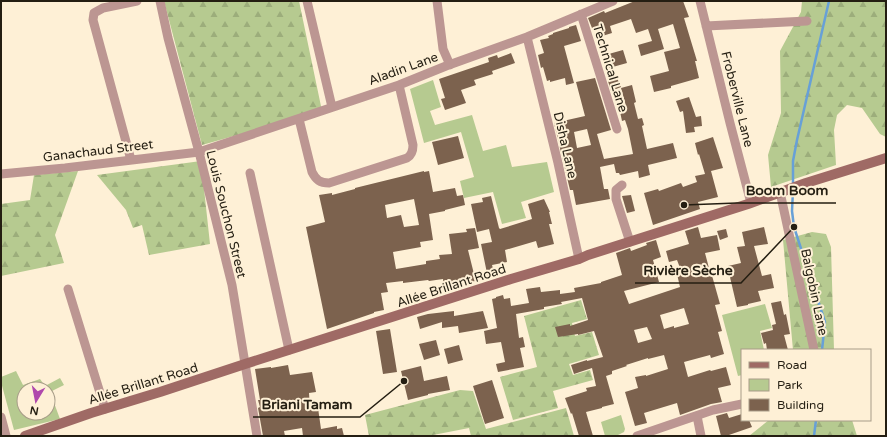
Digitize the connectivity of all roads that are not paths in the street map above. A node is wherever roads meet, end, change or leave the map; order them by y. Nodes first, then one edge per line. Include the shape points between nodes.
1 (137, 1) edge
2 (160, 1) edge
3 (306, 1) edge
4 (437, 1) edge
5 (613, 1) edge
6 (700, 1) edge
7 (581, 14) junction
8 (807, 22) dead end
9 (706, 26) junction
10 (527, 37) junction
11 (450, 65) junction
12 (399, 85) junction
13 (332, 108) junction
14 (299, 119) junction
15 (616, 129) dead end
16 (199, 152) junction
17 (886, 158) edge
18 (131, 160) junction
19 (250, 173) dead end
20 (1, 174) edge
21 (622, 185) dead end
22 (782, 192) junction
23 (751, 203) junction
24 (630, 242) junction
25 (580, 259) junction
26 (68, 289) dead end
27 (814, 349) edge
28 (288, 350) junction
29 (245, 364) junction
30 (741, 404) edge
31 (106, 409) junction
32 (697, 416) junction
33 (1, 417) edge
34 (6, 436) edge
35 (25, 436) edge
36 (257, 436) edge
37 (637, 436) edge
38 (701, 436) edge

1 - 18 street via 104,8 94,13 93,20
2 - 16 street, Louis Souchon Street
3 - 13 street
4 - 11 street via 443,49
5 - 7 street, Aladin Lane
6 - 9 street, Froberville Lane
7 - 10 street, Aladin Lane
7 - 15 street, Technical Lane
8 - 9 street
9 - 23 street, Froberville Lane
10 - 11 street, Aladin Lane
10 - 25 street, Disha Lane
11 - 12 street, Aladin Lane
12 - 13 street, Aladin Lane
12 - 14 street via 413,145 411,156 407,158 323,183 312,172
13 - 14 street, Aladin Lane
14 - 16 street, Aladin Lane
16 - 18 street, Ganachaud Street
16 - 29 street, Louis Souchon Street via 232,285
17 - 22 main road, Allée Brillant Road
18 - 20 street, Ganachaud Street
19 - 28 street
21 - 24 street via 616,190 616,198
22 - 23 main road, Allée Brillant Road
22 - 27 street, Balgobin Lane
23 - 24 main road, Allée Brillant Road
24 - 25 main road, Allée Brillant Road
25 - 28 main road, Allée Brillant Road
26 - 31 street
28 - 29 main road, Allée Brillant Road
29 - 31 main road, Allée Brillant Road
29 - 36 street, Louis Souchon Street
30 - 32 street
31 - 35 main road, Allée Brillant Road
32 - 37 street
32 - 38 street
33 - 34 street

